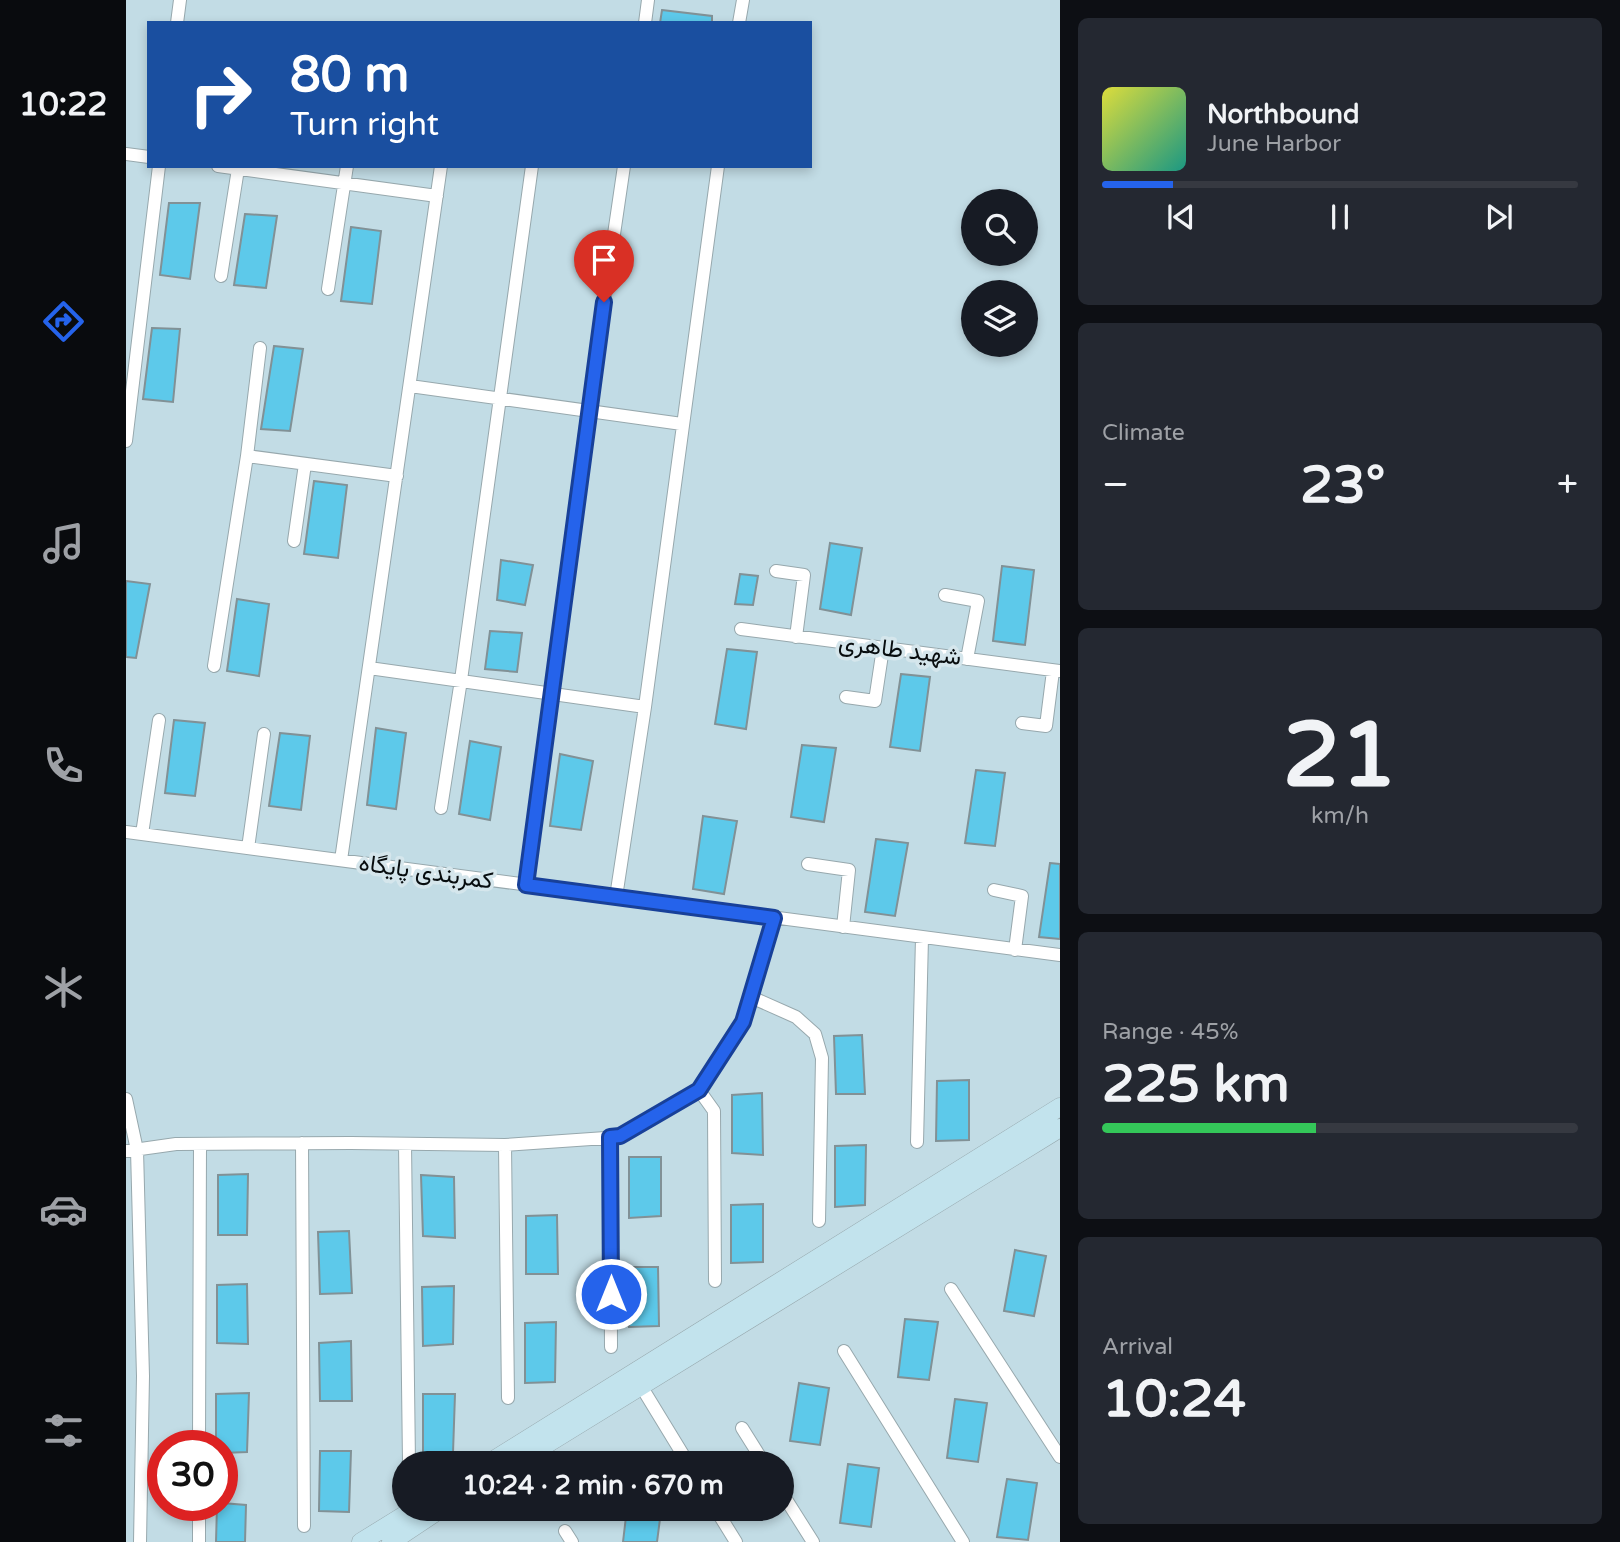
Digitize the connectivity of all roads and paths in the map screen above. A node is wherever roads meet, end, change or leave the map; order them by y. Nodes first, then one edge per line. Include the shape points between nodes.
1 (180, 0) edge
2 (648, 0) edge
3 (743, 0) edge
4 (177, 21) edge
5 (645, 21) edge
6 (739, 21) edge
7 (126, 154) edge
8 (147, 157) edge
9 (159, 168) edge
10 (231, 168) edge
11 (347, 168) edge
12 (441, 168) edge
13 (533, 168) edge
14 (624, 168) edge
15 (718, 168) edge
16 (238, 169) junction
17 (344, 184) junction
18 (437, 196) junction
19 (222, 276) dead end
20 (328, 289) dead end
21 (260, 348) dead end
22 (410, 386) junction
23 (500, 399) junction
24 (588, 411) junction
25 (682, 424) junction
26 (126, 441) edge
27 (247, 456) junction
28 (304, 464) junction
29 (397, 477) junction
30 (294, 541) dead end
31 (776, 571) dead end
32 (946, 595) dead end
33 (741, 629) dead end
34 (796, 637) junction
35 (883, 648) junction
36 (967, 659) junction
37 (214, 666) dead end
38 (369, 668) junction
39 (1057, 671) edge
40 (461, 680) junction
41 (551, 693) junction
42 (846, 697) dead end
43 (645, 707) junction
44 (159, 720) dead end
45 (1022, 723) dead end
46 (264, 734) dead end
47 (440, 808) dead end
48 (126, 831) edge
49 (142, 834) junction
50 (248, 848) junction
51 (341, 860) junction
52 (808, 864) dead end
53 (526, 885) junction
54 (994, 890) dead end
55 (616, 897) junction
56 (774, 918) junction
57 (843, 927) junction
58 (922, 938) junction
59 (1015, 950) junction
60 (1060, 956) edge
61 (751, 997) junction
62 (699, 1090) junction
63 (126, 1099) edge
64 (1060, 1107) edge
65 (1060, 1128) edge
66 (610, 1137) junction
67 (917, 1142) dead end
68 (302, 1143) junction
69 (405, 1143) junction
70 (200, 1144) junction
71 (505, 1145) junction
72 (132, 1151) edge
73 (819, 1221) dead end
74 (715, 1281) dead end
75 (951, 1289) dead end
76 (611, 1347) dead end
77 (844, 1351) dead end
78 (640, 1386) junction
79 (508, 1398) dead end
80 (742, 1428) dead end
81 (199, 1430) edge
82 (409, 1451) edge
83 (508, 1451) edge
84 (535, 1451) edge
85 (681, 1451) edge
86 (756, 1451) edge
87 (1060, 1457) edge
88 (794, 1512) edge
89 (199, 1521) edge
90 (395, 1521) edge
91 (422, 1521) edge
92 (723, 1521) edge
93 (304, 1526) dead end
94 (140, 1542) edge
95 (199, 1542) edge
96 (361, 1542) edge
97 (391, 1542) edge
98 (736, 1542) edge
99 (813, 1542) edge
100 (963, 1542) edge

1 - 4 street
2 - 5 street
3 - 6 street
7 - 8 street
9 - 26 street
10 - 16 street
11 - 17 street
12 - 18 street
13 - 23 street
14 - 24 street
15 - 25 street
16 - 17 street
16 - 19 street
17 - 18 street
17 - 20 street
18 - 22 street
21 - 27 street
22 - 23 street
22 - 29 street
23 - 24 street
23 - 40 street
24 - 25 street
24 - 41 street
25 - 43 street
27 - 28 street
27 - 37 street
28 - 29 street
28 - 30 street
29 - 38 street
31 - 34 street via 804,575
32 - 36 street via 978,601
33 - 34 street, شهید طاهری
34 - 35 street, شهید طاهری
35 - 36 street, شهید طاهری
35 - 42 street via 875,701
36 - 39 street, شهید طاهری
38 - 40 street
38 - 51 street
39 - 45 street via 1046,726
40 - 41 street
40 - 47 street
41 - 43 street
41 - 53 street
43 - 55 street
44 - 49 street
46 - 50 street
48 - 49 street, کمربندی پایگاه
49 - 50 street, کمربندی پایگاه
50 - 51 street, کمربندی پایگاه
51 - 53 street, کمربندی پایگاه
52 - 57 street via 849,870
53 - 55 street, کمربندی پایگاه
54 - 59 street via 1021,896
55 - 56 street, کمربندی پایگاه
56 - 57 street, کمربندی پایگاه
56 - 61 street
57 - 58 street, کمربندی پایگاه
58 - 59 street, کمربندی پایگاه
58 - 67 street
59 - 60 street, کمربندی پایگاه
61 - 62 street via 743,1022
61 - 73 street via 796,1017 815,1034 822,1058
62 - 66 street via 620,1136
62 - 74 street via 714,1111
63 - 72 street
64 - 83 street
65 - 78 street
66 - 71 street
66 - 76 street
68 - 69 street
68 - 70 street
68 - 93 street
69 - 71 street
69 - 82 street
70 - 72 street
70 - 81 street
71 - 79 street
72 - 94 street via 143,1376
75 - 87 street
77 - 100 street
78 - 84 street
78 - 85 street
80 - 86 street
88 - 99 street
89 - 95 street
90 - 96 street
91 - 97 street
92 - 98 street

